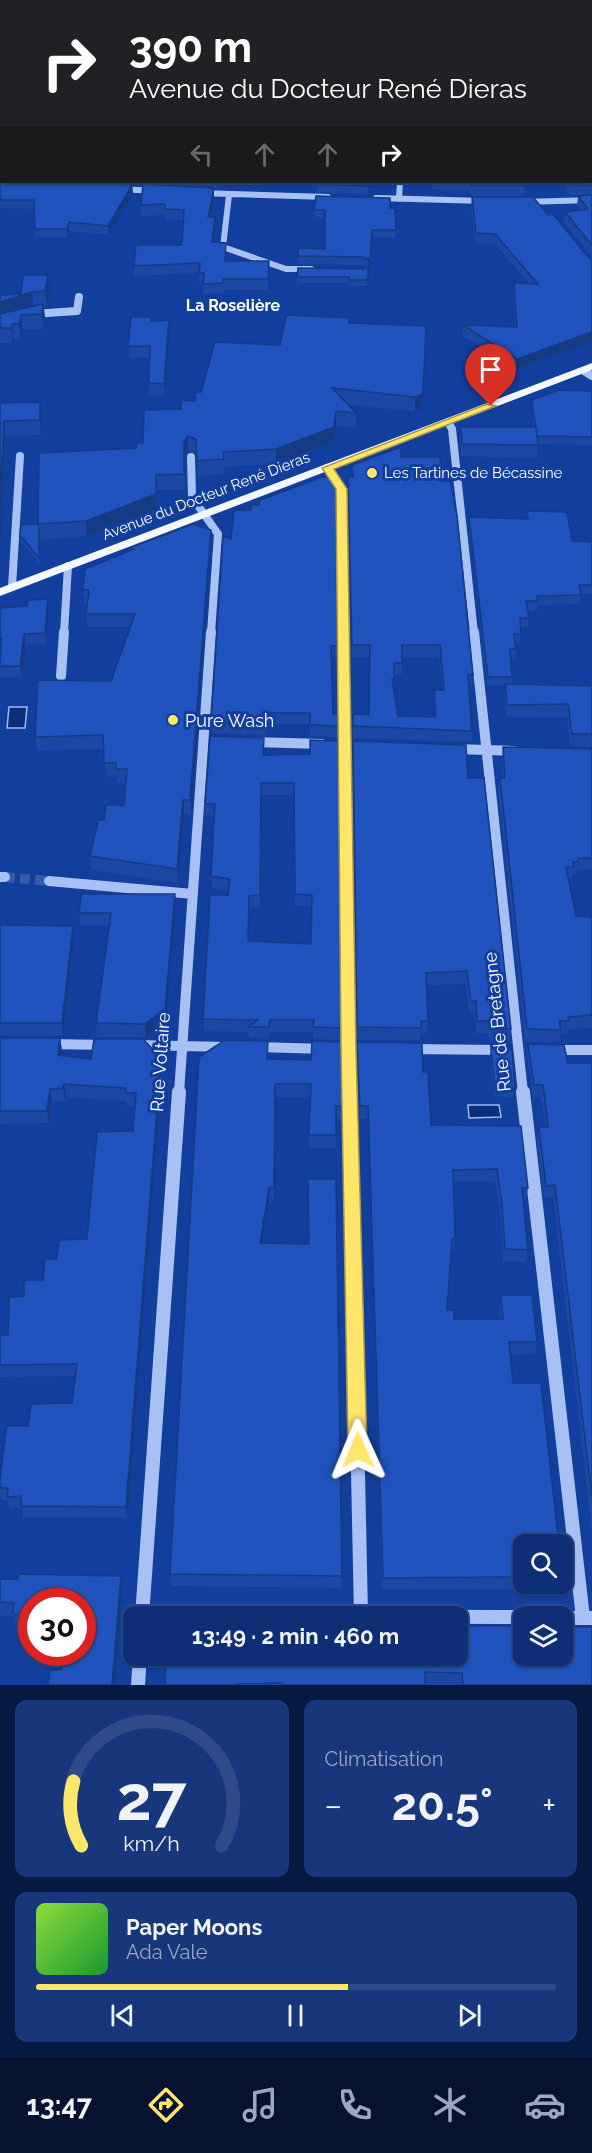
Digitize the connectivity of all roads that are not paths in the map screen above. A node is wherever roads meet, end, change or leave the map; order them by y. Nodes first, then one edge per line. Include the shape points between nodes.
1 (400, 183) edge
2 (113, 188) edge
3 (171, 192) edge
4 (195, 193) edge
5 (229, 195) junction
6 (342, 197) edge
7 (365, 198) edge
8 (399, 199) junction
9 (592, 200) edge
10 (498, 201) edge
11 (509, 201) edge
12 (319, 269) edge
13 (79, 297) dead end
14 (26, 315) edge
15 (589, 371) edge
16 (448, 422) junction
17 (20, 456) dead end
18 (191, 457) dead end
19 (327, 468) junction
20 (205, 515) junction
21 (68, 566) junction
22 (6, 589) edge
23 (61, 676) dead end
24 (240, 741) edge
25 (351, 745) junction
26 (439, 748) edge
27 (486, 750) junction
28 (521, 751) edge
29 (49, 881) tunnel mouth
30 (193, 894) junction
31 (34, 1044) edge
32 (181, 1046) junction
33 (354, 1049) junction
34 (394, 1049) edge
35 (529, 1050) junction
36 (592, 1050) edge
37 (143, 1606) edge
38 (361, 1606) edge
39 (468, 1616) edge
40 (513, 1617) edge
41 (588, 1618) edge
42 (139, 1666) edge
43 (138, 1685) edge

1 - 8 street
2 - 3 street
4 - 5 street
5 - 6 street
5 - 12 street via 223,247 286,269
7 - 8 street
8 - 10 street
9 - 11 street via 546,205
13 - 14 street via 76,311
15 - 16 main road, Avenue du Docteur René Dieras
16 - 19 main road, Avenue du Docteur René Dieras
16 - 27 street, Rue de Bretagne via 452,429
17 - 22 street
18 - 20 street, Rue Voltaire via 192,497
19 - 20 main road, Avenue du Docteur René Dieras
19 - 25 street via 342,489
20 - 21 main road, Avenue du Docteur René Dieras
20 - 30 street, Rue Voltaire via 218,534 212,740
21 - 22 main road, Avenue du Docteur René Dieras
21 - 23 street
24 - 25 street
25 - 33 street
26 - 27 street
27 - 28 street
27 - 35 street, Rue de Bretagne
29 - 30 street
30 - 32 street, Rue Voltaire
31 - 32 street
32 - 33 street
32 - 37 street, Rue Voltaire
33 - 38 street
34 - 35 street
35 - 36 street
35 - 41 street, Rue de Bretagne
39 - 40 street
42 - 43 street

